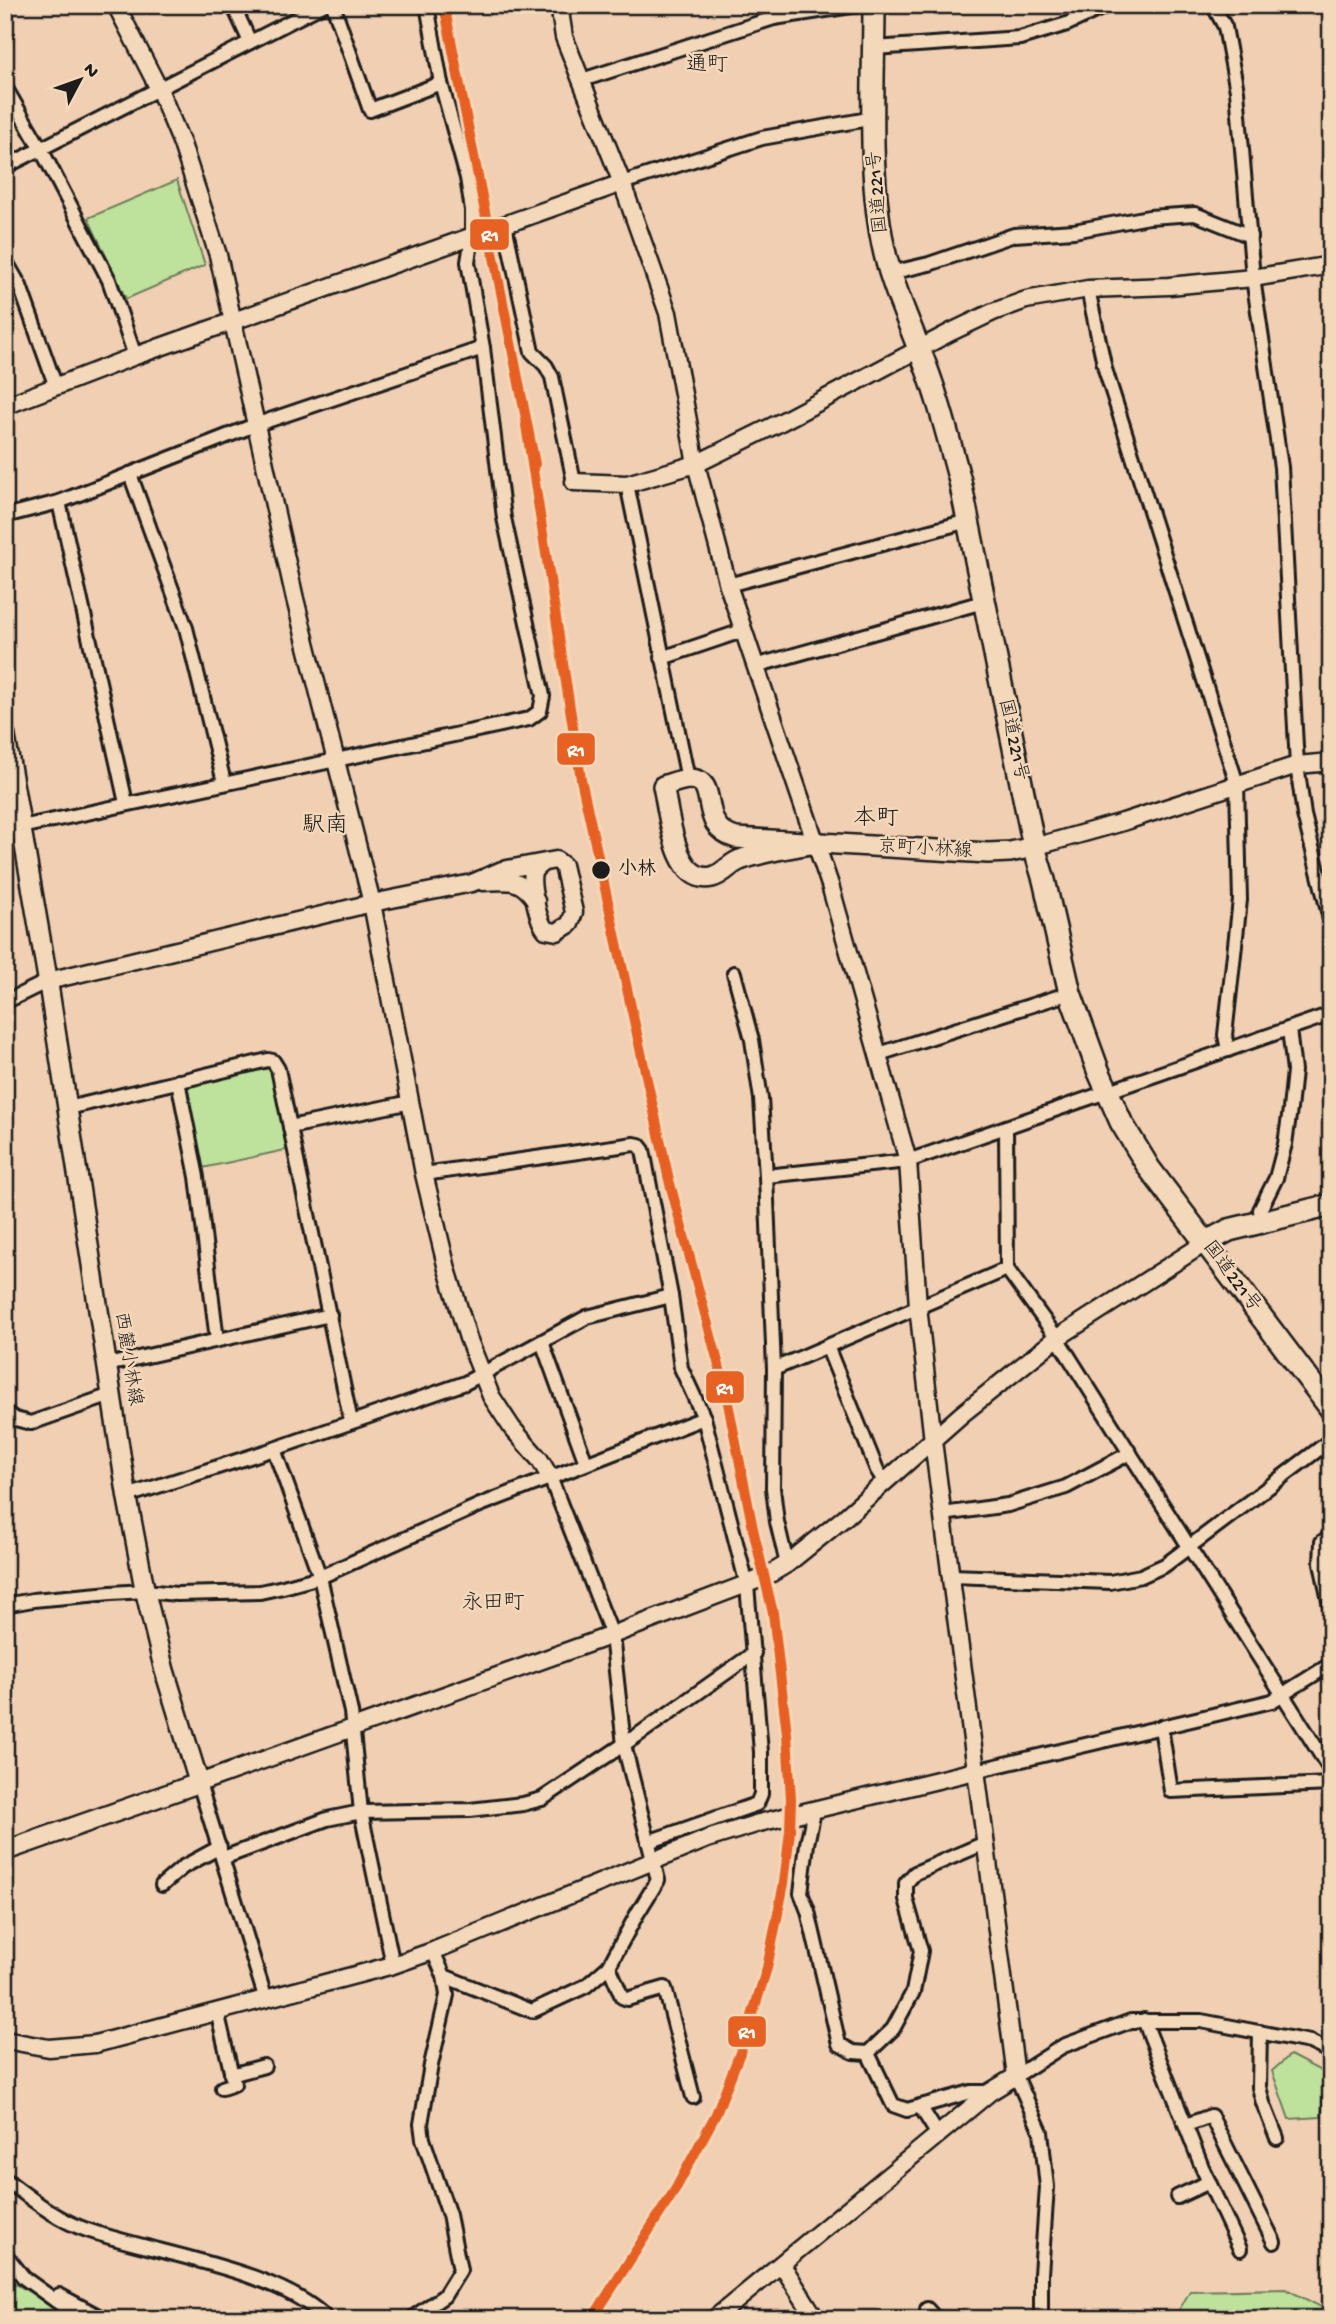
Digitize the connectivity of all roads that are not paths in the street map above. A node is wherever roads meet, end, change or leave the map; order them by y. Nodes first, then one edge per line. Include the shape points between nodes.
1 (116, 5) edge
2 (233, 5) edge
3 (323, 5) edge
4 (333, 5) edge
5 (427, 5) edge
6 (559, 5) edge
7 (858, 5) edge
8 (874, 5) edge
9 (1108, 5) edge
10 (1213, 5) edge
11 (250, 42) junction
12 (874, 48) junction
13 (582, 80) junction
14 (441, 83) junction
15 (5, 87) edge
16 (159, 89) junction
17 (874, 118) junction
18 (41, 149) junction
19 (5, 167) edge
20 (622, 183) junction
21 (505, 225) junction
22 (1250, 236) junction
23 (472, 237) junction
24 (5, 260) edge
25 (1331, 265) edge
26 (890, 273) junction
27 (1253, 278) junction
28 (1088, 289) junction
29 (234, 321) junction
30 (483, 348) junction
31 (920, 349) junction
32 (135, 356) junction
33 (56, 387) junction
34 (5, 406) edge
35 (255, 425) junction
36 (696, 464) junction
37 (130, 474) junction
38 (574, 482) joint
39 (627, 484) junction
40 (59, 502) junction
41 (5, 516) edge
42 (968, 521) junction
43 (728, 585) junction
44 (984, 602) junction
45 (742, 631) junction
46 (662, 658) junction
47 (755, 666) junction
48 (5, 734) edge
49 (335, 759) junction
50 (1331, 762) edge
51 (1297, 765) junction
52 (688, 779) junction
53 (224, 782) junction
54 (1237, 784) junction
55 (126, 803) junction
56 (21, 827) junction
57 (815, 843) junction
58 (1034, 848) junction
59 (541, 864) junction
60 (472, 883) junction
61 (536, 901) junction
62 (372, 903) junction
63 (1331, 923) edge
64 (734, 973) dead end
65 (48, 981) junction
66 (1070, 993) junction
67 (5, 1002) edge
68 (1331, 1014) edge
69 (1289, 1029) junction
70 (1228, 1050) junction
71 (879, 1054) junction
72 (178, 1082) junction
73 (1108, 1092) junction
74 (411, 1102) junction
75 (68, 1108) junction
76 (290, 1127) junction
77 (1006, 1127) junction
78 (908, 1161) junction
79 (424, 1174) junction
80 (766, 1176) junction
81 (1331, 1205) edge
82 (1262, 1222) junction
83 (1205, 1242) junction
84 (1007, 1269) junction
85 (671, 1296) junction
86 (918, 1306) junction
87 (330, 1315) junction
88 (1057, 1338) junction
89 (218, 1340) junction
90 (542, 1342) junction
91 (827, 1346) junction
92 (107, 1365) junction
93 (774, 1369) junction
94 (481, 1374) junction
95 (111, 1395) junction
96 (1331, 1409) edge
97 (5, 1412) edge
98 (705, 1418) junction
99 (351, 1423) junction
100 (1331, 1440) edge
101 (933, 1441) junction
102 (274, 1450) junction
103 (1130, 1453) junction
104 (586, 1463) junction
105 (550, 1478) junction
106 (885, 1482) junction
107 (127, 1496) junction
108 (943, 1514) junction
109 (1331, 1536) edge
110 (1189, 1546) junction
111 (787, 1564) junction
112 (951, 1576) junction
113 (320, 1577) junction
114 (747, 1585) junction
115 (145, 1591) junction
116 (5, 1605) edge
117 (1331, 1611) edge
118 (612, 1635) junction
119 (754, 1653) junction
120 (1331, 1664) edge
121 (1283, 1696) junction
122 (353, 1727) junction
123 (1161, 1727) junction
124 (624, 1745) junction
125 (975, 1771) junction
126 (1331, 1771) edge
127 (199, 1783) junction
128 (1331, 1784) edge
129 (814, 1811) junction
130 (360, 1812) junction
131 (648, 1842) junction
132 (985, 1843) junction
133 (5, 1851) edge
134 (222, 1853) junction
135 (654, 1860) junction
136 (162, 1885) dead end
137 (433, 1951) junction
138 (393, 1965) junction
139 (609, 1966) junction
140 (444, 1976) junction
141 (266, 2000) junction
142 (217, 2011) junction
143 (1144, 2020) junction
144 (1260, 2032) junction
145 (5, 2040) edge
146 (1331, 2052) edge
147 (868, 2053) junction
148 (264, 2066) dead end
149 (231, 2075) junction
150 (1016, 2076) junction
151 (222, 2088) dead end
152 (990, 2092) junction
153 (693, 2097) dead end
154 (920, 2106) junction
155 (1186, 2125) junction
156 (938, 2135) junction
157 (1277, 2138) dead end
158 (5, 2179) edge
159 (1209, 2182) junction
160 (1177, 2197) dead end
161 (1274, 2242) dead end
162 (1240, 2249) dead end
163 (5, 2254) edge
164 (782, 2265) junction
165 (24, 2278) junction
166 (81, 2319) edge
167 (104, 2319) edge
168 (327, 2319) edge
169 (411, 2319) edge
170 (714, 2319) edge
171 (817, 2319) edge
172 (1041, 2319) edge

1 - 16 street
2 - 11 street
3 - 11 street
4 - 14 street via 370,110
5 - 14 street
6 - 13 street via 564,37
7 - 13 street via 774,18
8 - 12 highway, 国道221号
9 - 12 street via 1020,38
10 - 22 street via 1225,27 1237,91
11 - 16 street
12 - 17 highway, 国道221号
13 - 20 street
14 - 23 street via 467,178
15 - 18 street
16 - 18 street
16 - 29 street via 204,208
17 - 20 street via 762,138
17 - 26 highway, 国道221号 via 878,206
18 - 19 street
18 - 32 street via 109,280
20 - 21 street
20 - 36 street via 668,313
21 - 23 street
21 - 38 street via 532,352 552,377
22 - 26 street via 1195,214 1149,217 1074,231 1014,235
22 - 27 street
23 - 29 street
23 - 30 street via 468,262
24 - 33 street via 20,286
25 - 27 street
26 - 31 highway, 国道221号
27 - 28 street
27 - 51 street via 1281,467
28 - 31 street via 1026,300
28 - 54 street via 1105,369
29 - 32 street
29 - 35 street
30 - 35 street
30 - 49 street via 504,518 540,711 529,719
31 - 36 street
31 - 42 highway, 国道221号 via 946,429
32 - 33 street
33 - 34 street
35 - 37 street
35 - 49 street
36 - 39 street
36 - 43 street
37 - 40 street
37 - 53 street via 186,628
38 - 39 street
39 - 46 street
40 - 41 street
40 - 55 street
42 - 43 street
42 - 44 highway, 国道221号
43 - 45 street
44 - 47 street
44 - 58 highway, 国道221号
45 - 46 street
45 - 47 street
46 - 52 street
47 - 57 street
48 - 56 main road, 西麓小林線
49 - 53 street
49 - 62 street
50 - 51 street
51 - 54 street
51 - 63 street via 1304,815
52 - 57 main road, 京町小林線 via 704,785 716,827 724,835
52 - 57 main road, 京町小林線 via 663,786 680,858 692,873 713,877 739,860
53 - 55 street
54 - 58 street
54 - 70 street via 1240,900 1225,1035
55 - 56 street
56 - 65 main road, 西麓小林線
57 - 58 main road, 京町小林線 via 988,853
57 - 71 street
58 - 66 highway, 国道221号
59 - 60 street via 502,870
59 - 61 street via 533,878
59 - 61 street via 556,860 563,865 574,912 570,924 557,932 546,930 539,921
60 - 61 street via 512,881 525,887
60 - 62 street
62 - 65 street
62 - 74 street
64 - 80 street via 754,1052
65 - 67 street
65 - 75 main road, 西麓小林線
66 - 71 street
66 - 73 highway, 国道221号
68 - 69 street
69 - 70 street
69 - 82 street via 1294,1071 1289,1121 1276,1178 1260,1210
70 - 73 street
71 - 78 street
72 - 75 street
72 - 76 street via 273,1061
72 - 89 street via 197,1177
73 - 77 street
73 - 83 highway, 国道221号 via 1149,1168
74 - 76 street
74 - 79 street
75 - 92 main road, 西麓小林線
76 - 87 street
77 - 78 street
77 - 84 street
78 - 80 street
78 - 86 street
79 - 85 street via 639,1145
79 - 94 street via 447,1269
80 - 93 street
81 - 82 highway
82 - 83 highway
83 - 88 street
83 - 96 highway, 国道221号
84 - 86 street
84 - 88 street
85 - 90 street via 587,1317
85 - 98 street via 681,1368
86 - 91 street
86 - 101 street
87 - 89 street
87 - 99 street
88 - 101 street
88 - 103 street
89 - 92 street
90 - 94 street
90 - 104 street
91 - 93 street
91 - 106 street
92 - 95 main road, 西麓小林線
93 - 111 street via 773,1488
94 - 99 street
94 - 105 street via 500,1411
95 - 97 street via 31,1423
95 - 107 main road, 西麓小林線
98 - 104 street
98 - 114 street
99 - 102 street
100 - 110 street
101 - 106 street
101 - 108 street
102 - 107 street
102 - 113 street
103 - 108 street via 1066,1487 1009,1505
103 - 110 street
104 - 105 street
105 - 113 street
105 - 118 street
106 - 111 street
107 - 115 main road, 西麓小林線
108 - 112 street
109 - 117 street via 1322,1542 1321,1563
110 - 112 street via 1141,1576 1110,1582
110 - 121 street
111 - 114 street
112 - 125 street
113 - 115 street via 260,1592
113 - 122 street
114 - 118 street
114 - 119 street
115 - 116 street
115 - 127 main road, 西麓小林線
118 - 122 street
118 - 124 street
119 - 124 street
119 - 131 street via 761,1752 759,1800 753,1807
120 - 121 street
121 - 123 street
121 - 126 street
122 - 127 street
122 - 130 street
123 - 125 street
123 - 128 street via 1171,1791
124 - 130 street via 542,1799 523,1804
124 - 131 street
125 - 129 street
125 - 132 street
127 - 133 main road
127 - 134 street
129 - 135 street via 759,1823
129 - 147 street via 801,1893 839,2044
130 - 134 street
130 - 138 street
131 - 135 street
132 - 147 street via 915,1873 906,1883 921,1951 913,1992 893,2029
132 - 150 street
134 - 136 street via 183,1867
134 - 141 street
135 - 137 street
135 - 139 street via 658,1880
137 - 138 street
137 - 140 street
138 - 141 street
139 - 140 street via 586,1986 532,2011
139 - 153 street via 627,1999 665,1988
140 - 169 street via 447,1995 421,2124 449,2214 460,2270 444,2296
141 - 142 street
142 - 145 street via 95,2044 49,2048
142 - 149 street
143 - 144 street via 1201,2021
143 - 150 street via 1110,2027 1063,2046
143 - 155 street
144 - 146 street via 1310,2042
144 - 157 street via 1259,2087
147 - 154 street via 893,2105
148 - 149 street
149 - 151 street via 234,2084
150 - 152 street
150 - 172 street via 1041,2132 1047,2187
152 - 154 street via 971,2092
152 - 156 street
154 - 156 street
155 - 159 street
155 - 161 street via 1211,2116
156 - 164 street
158 - 168 street via 84,2230 259,2279 315,2306
159 - 160 street
159 - 162 street
163 - 165 street
164 - 170 street
164 - 171 street
165 - 166 street
165 - 167 street

